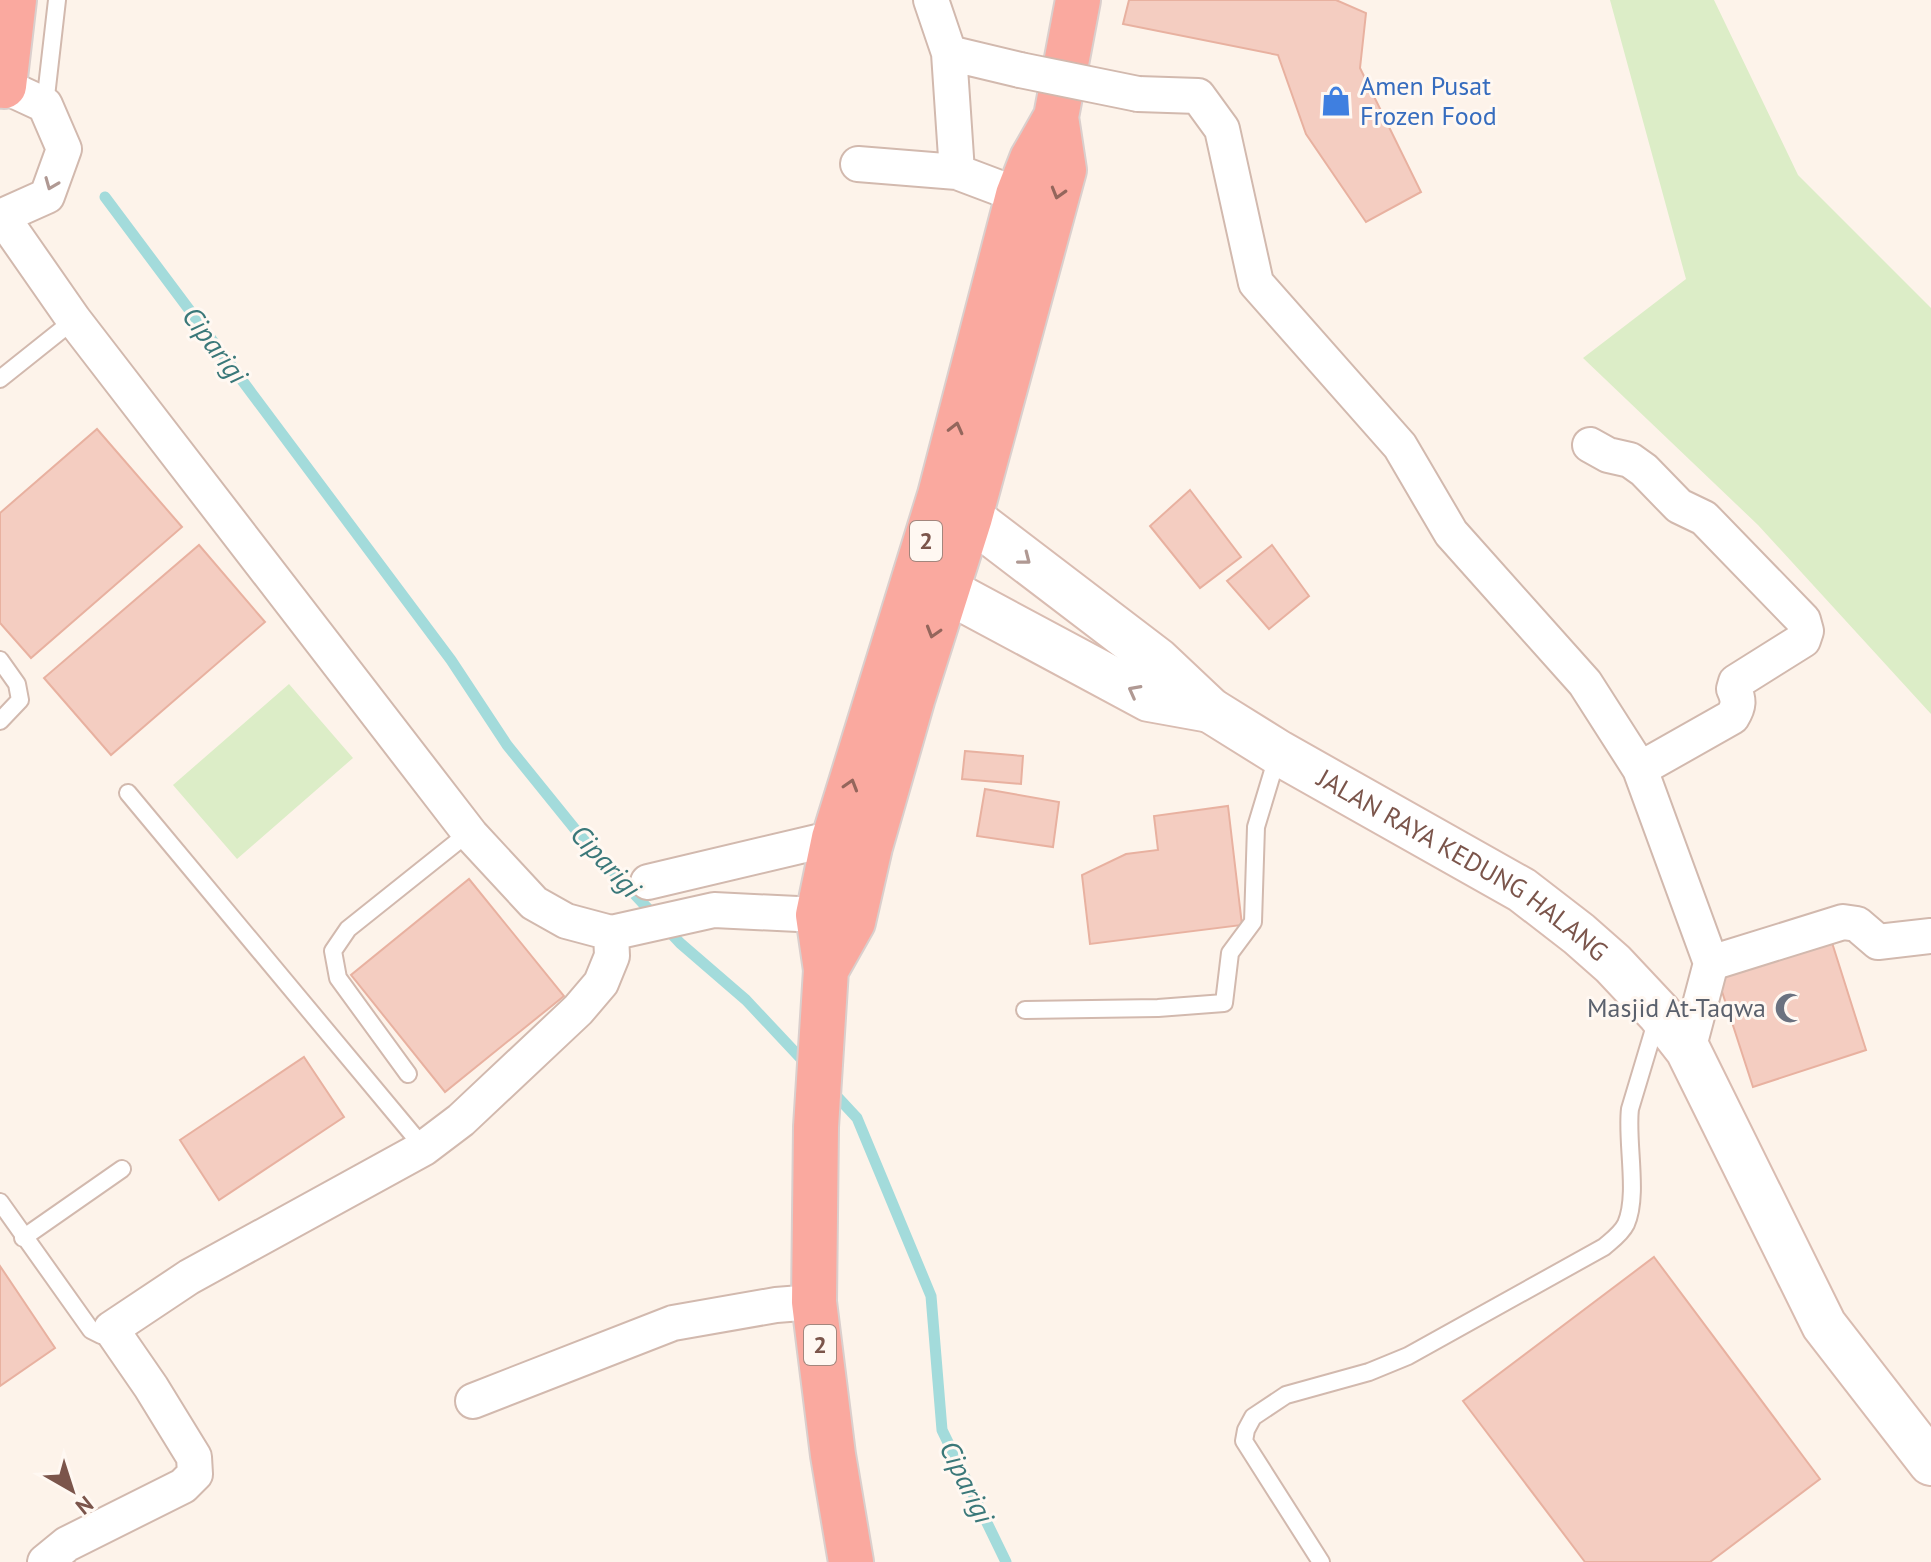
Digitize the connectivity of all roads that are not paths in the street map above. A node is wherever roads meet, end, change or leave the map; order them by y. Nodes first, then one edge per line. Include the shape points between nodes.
1 (14, 0) edge
2 (57, 0) edge
3 (931, 0) edge
4 (1078, 0) edge
5 (949, 53) junction
6 (2, 86) edge
7 (45, 105) junction
8 (1056, 117) junction
9 (858, 164) dead end
10 (957, 172) junction
11 (1018, 195) junction
12 (1, 218) edge
13 (74, 320) junction
14 (0, 379) edge
15 (1590, 445) dead end
16 (955, 506) junction
17 (931, 582) junction
18 (0, 660) edge
19 (1210, 710) junction
20 (0, 721) edge
21 (1279, 753) junction
22 (1640, 769) junction
23 (128, 793) dead end
24 (471, 835) junction
25 (852, 842) junction
26 (648, 882) dead end
27 (835, 918) junction
28 (614, 932) junction
29 (1931, 936) edge
30 (1711, 963) junction
31 (1025, 1010) dead end
32 (1659, 1013) junction
33 (1688, 1050) junction
34 (408, 1074) dead end
35 (424, 1148) junction
36 (122, 1169) dead end
37 (0, 1202) edge
38 (23, 1238) junction
39 (814, 1302) junction
40 (111, 1329) junction
41 (473, 1401) dead end
42 (1931, 1463) edge
43 (45, 1562) edge
44 (851, 1562) edge
45 (1321, 1562) edge

1 - 6 highway
2 - 7 lane
3 - 5 street
4 - 8 highway, 2
5 - 10 street
5 - 22 street, bridge via 1138,94 1198,96 1222,129 1256,283 1400,446 1451,533 1585,683
6 - 7 street
7 -> 12 street via 64,149 47,196
8 - 11 highway, 2
8 -> 16 highway, 2 via 1064,170 992,428
9 - 10 street
10 - 11 street
16 -> 11 highway, 2
12 - 13 street
13 - 14 lane
13 - 24 street
15 - 22 street via 1630,460 1679,506 1704,518 1803,620 1806,631 1803,640 1736,682 1738,708 1732,717
16 - 17 highway, 2
16 -> 19 main road, JALAN RAYA KEDUNG HALANG via 1157,660
19 -> 17 main road, JALAN RAYA KEDUNG HALANG via 1149,699
17 - 25 highway, 2
18 - 20 lane via 17,684 20,700
19 - 21 main road, JALAN RAYA KEDUNG HALANG
21 - 31 lane via 1256,827 1253,922 1230,953 1224,1003
21 - 32 main road, JALAN RAYA KEDUNG HALANG via 1522,890 1590,944
22 - 30 street
23 - 35 lane
24 - 28 street via 534,903 566,921
24 - 34 lane via 348,929 333,951 338,978
25 - 26 street
25 - 27 highway, 2
27 - 28 street via 714,910
27 - 39 highway, 2 via 820,1035
28 - 35 street via 601,983 578,1010
29 - 30 street via 1878,942 1857,924 1843,922
30 - 33 street
32 - 33 main road, JALAN RAYA KEDUNG HALANG
32 - 45 lane via 1630,1109 1629,1212 1619,1234 1408,1356 1286,1395 1253,1417 1244,1441
33 - 42 main road, JALAN RAYA KEDUNG HALANG via 1824,1325
35 - 40 street via 189,1277
36 - 38 lane
37 - 38 lane
38 - 40 lane via 91,1330 101,1335
39 - 41 street via 673,1323
39 - 44 highway, 2
40 - 43 street via 194,1457 195,1474 183,1486 67,1544

